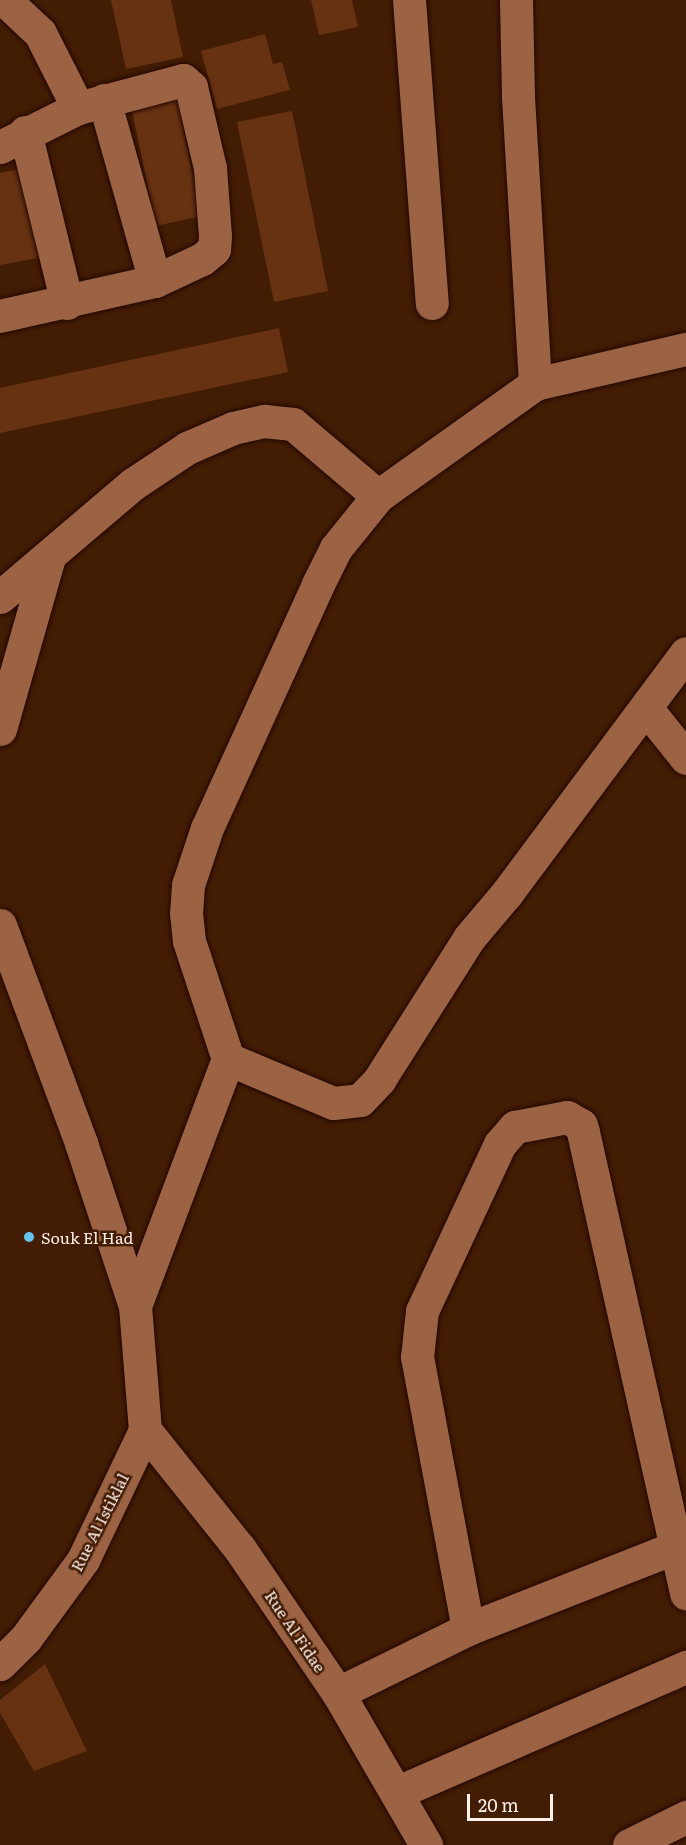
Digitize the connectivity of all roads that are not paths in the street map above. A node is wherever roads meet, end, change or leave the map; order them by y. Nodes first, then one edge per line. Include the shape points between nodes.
1 (409, 0) edge
2 (516, 0) edge
3 (7, 4) edge
4 (91, 104) junction
5 (13, 140) edge
6 (155, 281) junction
7 (67, 303) junction
8 (432, 303) dead end
9 (0, 316) edge
10 (686, 349) edge
11 (535, 384) junction
12 (378, 496) junction
13 (49, 557) junction
14 (0, 597) edge
15 (686, 653) edge
16 (646, 708) junction
17 (0, 729) edge
18 (686, 758) edge
19 (2, 939) edge
20 (228, 1059) junction
21 (135, 1306) junction
22 (145, 1430) junction
23 (676, 1547) junction
24 (686, 1594) edge
25 (468, 1629) junction
26 (0, 1664) edge
27 (686, 1667) edge
28 (338, 1693) junction
29 (398, 1792) junction
30 (686, 1817) edge
31 (426, 1845) edge
32 (629, 1845) edge

1 - 8 street
2 - 11 street
3 - 4 street via 40,33
4 - 5 street
4 - 6 street
4 - 6 street via 173,80 183,80 191,87 210,168 214,249 202,260
5 - 7 street
6 - 7 street
7 - 9 street
10 - 11 street
11 - 12 street
12 - 13 street via 293,424 264,421 233,428 187,448 133,484
12 - 20 street via 336,548 318,584 207,828 188,885 189,941
13 - 14 street
13 - 17 street
15 - 16 street
16 - 18 street
16 - 20 street via 469,938 379,1080 360,1100 333,1103
19 - 21 street via 81,1143
20 - 21 street
21 - 22 street
22 - 26 street, Rue Al Istiklal via 83,1560 26,1638
22 - 28 street, Rue Al Fidae via 240,1548
23 - 24 street
23 - 25 street
23 - 25 street via 584,1132 581,1125 567,1117 515,1127 500,1144 423,1311 419,1332 417,1357 422,1392
25 - 28 street
27 - 29 street
28 - 29 street, Rue Al Fidae
29 - 31 street, Rue Al Fidae
30 - 32 street

